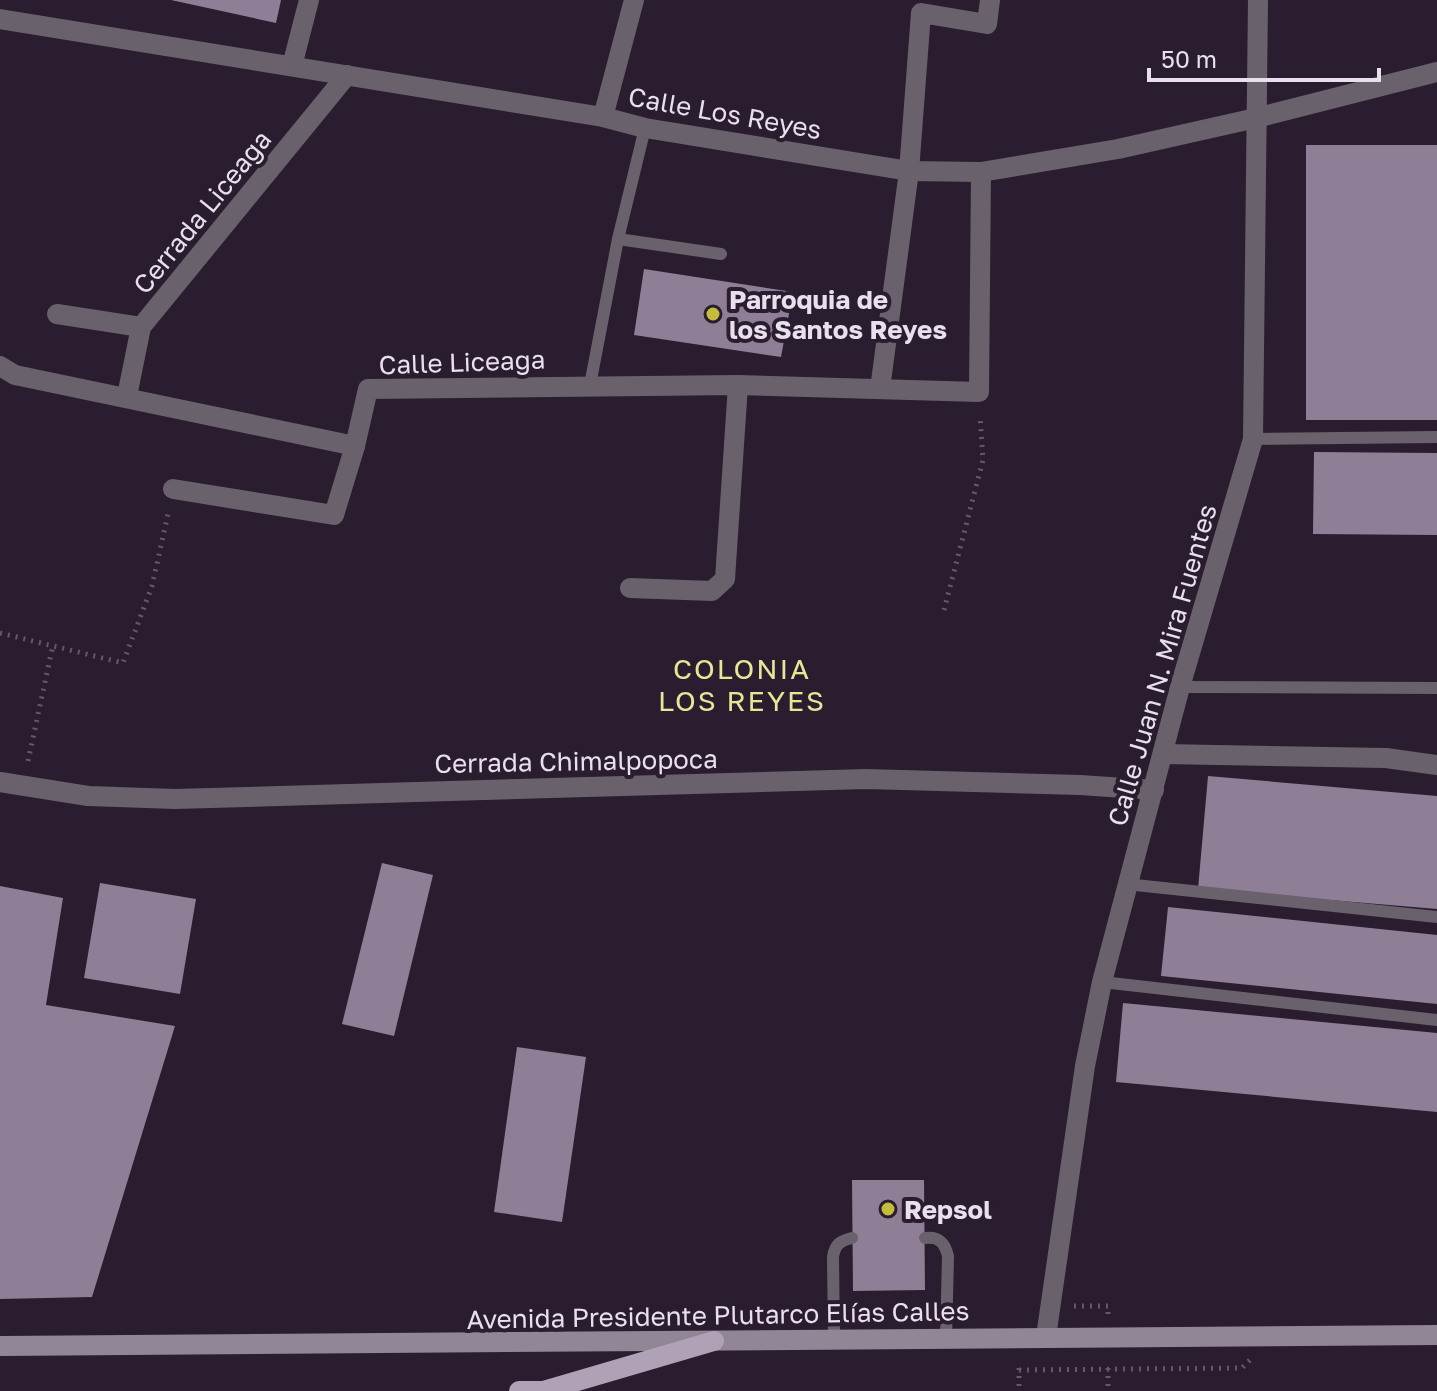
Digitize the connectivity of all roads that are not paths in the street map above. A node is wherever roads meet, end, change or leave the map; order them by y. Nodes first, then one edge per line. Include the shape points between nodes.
1 (309, 0) edge
2 (634, 0) edge
3 (990, 0) edge
4 (1258, 0) edge
5 (0, 19) edge
6 (292, 66) junction
7 (1437, 72) edge
8 (347, 75) junction
9 (603, 117) junction
10 (1256, 118) junction
11 (645, 128) junction
12 (909, 171) junction
13 (981, 172) junction
14 (618, 239) junction
15 (721, 254) dead end
16 (57, 314) dead end
17 (141, 327) junction
18 (0, 366) edge
19 (590, 385) junction
20 (738, 385) junction
21 (880, 389) junction
22 (127, 396) junction
23 (1437, 437) edge
24 (1253, 439) junction
25 (355, 446) junction
26 (173, 489) road end
27 (630, 588) dead end
28 (1180, 687) junction
29 (1437, 688) edge
30 (1163, 754) junction
31 (1437, 765) edge
32 (0, 782) edge
33 (1154, 790) junction
34 (1126, 884) junction
35 (1437, 917) edge
36 (1102, 982) junction
37 (1437, 1020) edge
38 (852, 1238) dead end
39 (925, 1238) dead end
40 (1437, 1335) edge
41 (1046, 1337) junction
42 (946, 1339) junction
43 (834, 1340) junction
44 (714, 1341) junction
45 (0, 1346) edge
46 (519, 1391) edge
47 (545, 1391) edge

1 - 6 street
2 - 9 street
3 - 12 street via 987,24 921,13
4 - 10 street, Calle Juan N. Mira Fuentes
5 - 6 street, Calle Los Reyes
6 - 8 street, Calle Los Reyes
7 - 10 street, Calle Los Reyes
8 - 9 street, Calle Los Reyes
8 - 17 street, Cerrada Liceaga
9 - 11 street, Calle Los Reyes
10 - 13 street, Calle Los Reyes
10 - 24 street, Calle Juan N. Mira Fuentes
11 - 12 street, Calle Los Reyes
11 - 14 lane
12 - 13 street, Calle Los Reyes
12 - 21 street
13 - 21 street, Calle Liceaga via 979,392
14 - 15 lane
14 - 19 lane
16 - 17 street
17 - 22 street, Cerrada Liceaga
18 - 22 street via 15,375
19 - 20 street, Calle Liceaga
19 - 25 street, Calle Liceaga via 368,389
20 - 21 street, Calle Liceaga
20 - 27 street via 725,579 712,591
22 - 25 street
23 - 24 lane
24 - 28 street, Calle Juan N. Mira Fuentes
25 - 26 street via 334,515
28 - 29 lane
28 - 30 street, Calle Juan N. Mira Fuentes
30 - 31 street via 1386,758
30 - 33 street, Calle Juan N. Mira Fuentes
32 - 33 street, Cerrada Chimalpopoca via 88,796 175,799 866,779
33 - 34 street, Calle Juan N. Mira Fuentes
34 - 35 lane
34 - 36 street, Calle Juan N. Mira Fuentes
36 - 37 lane
36 - 41 street, Calle Juan N. Mira Fuentes
38 - 43 lane via 842,1240 833,1257
39 - 42 lane via 940,1240 948,1256
40 - 41 street, Avenida Presidente Plutarco Elías Calles
41 - 42 street, Avenida Presidente Plutarco Elías Calles
42 - 43 street, Avenida Presidente Plutarco Elías Calles
43 - 44 street, Avenida Presidente Plutarco Elías Calles
44 - 45 street, Avenida Presidente Plutarco Elías Calles
44 - 47 main road
46 - 47 main road

